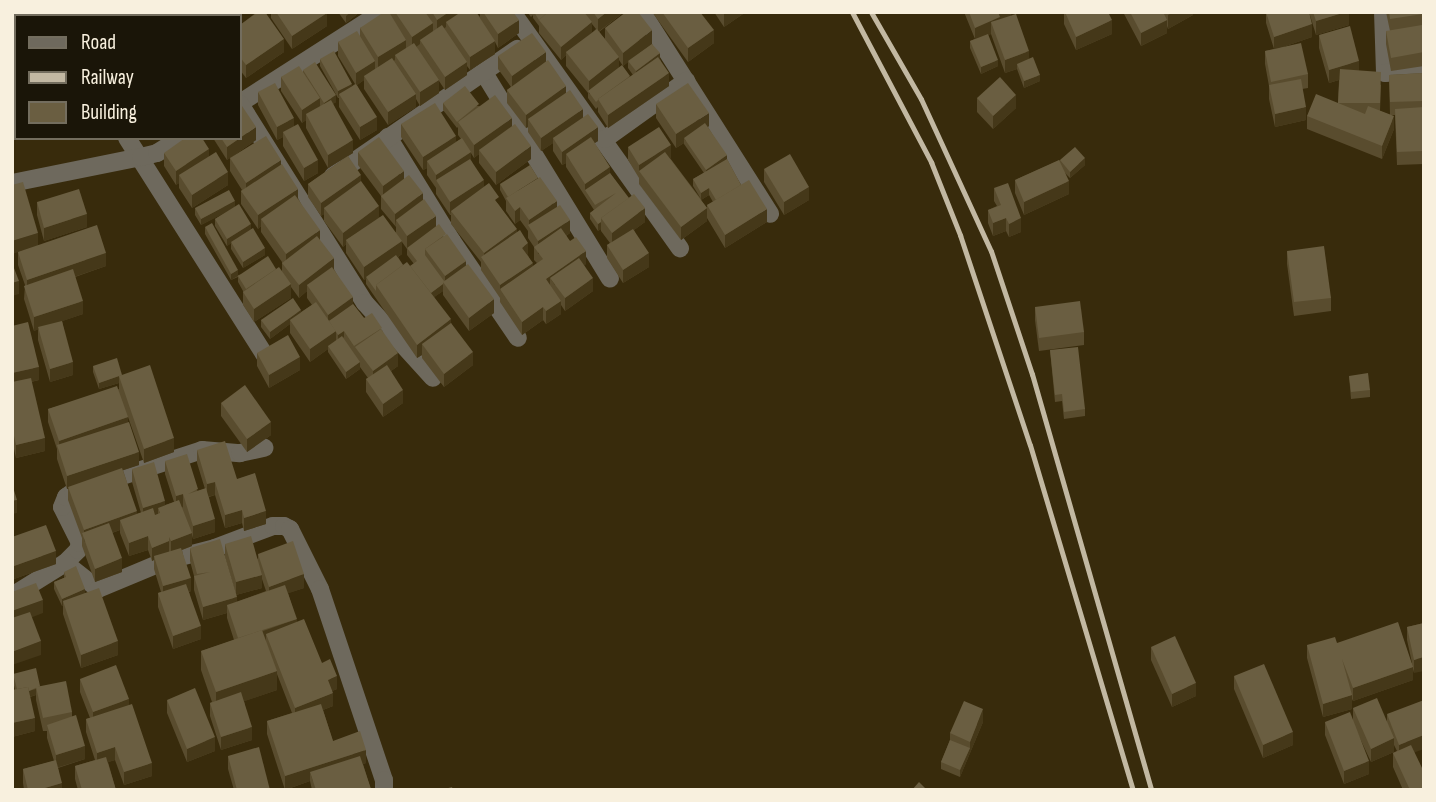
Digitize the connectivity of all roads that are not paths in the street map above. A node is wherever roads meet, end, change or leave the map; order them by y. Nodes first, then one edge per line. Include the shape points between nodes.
1 (382, 12) edge
2 (512, 12) edge
3 (642, 12) edge
4 (1383, 12) edge
5 (530, 39) junction
6 (1424, 70) edge
7 (484, 73) junction
8 (686, 80) junction
9 (242, 103) edge
10 (242, 106) edge
11 (388, 137) junction
12 (605, 139) junction
13 (131, 140) edge
14 (175, 140) edge
15 (149, 149) edge
16 (12, 183) edge
17 (312, 190) junction
18 (770, 214) edge
19 (680, 248) dead end
20 (610, 279) dead end
21 (518, 338) dead end
22 (267, 359) edge
23 (433, 378) dead end
24 (264, 448) dead end
25 (65, 563) junction
26 (12, 596) edge
27 (384, 790) edge

1 - 9 street
2 - 5 street
3 - 8 street
4 - 6 street via 1385,73
5 - 7 street
5 - 12 street
7 - 11 street
7 - 20 street
8 - 12 street
8 - 18 street
10 - 17 street
11 - 17 street
11 - 21 street
12 - 19 street
13 - 15 street
14 - 15 street
15 - 16 street
15 - 22 street
17 - 23 street via 365,303
24 - 25 street via 240,453 202,450 73,492 62,507 80,543
25 - 26 street
25 - 27 street via 97,589 273,526 290,529 320,589

